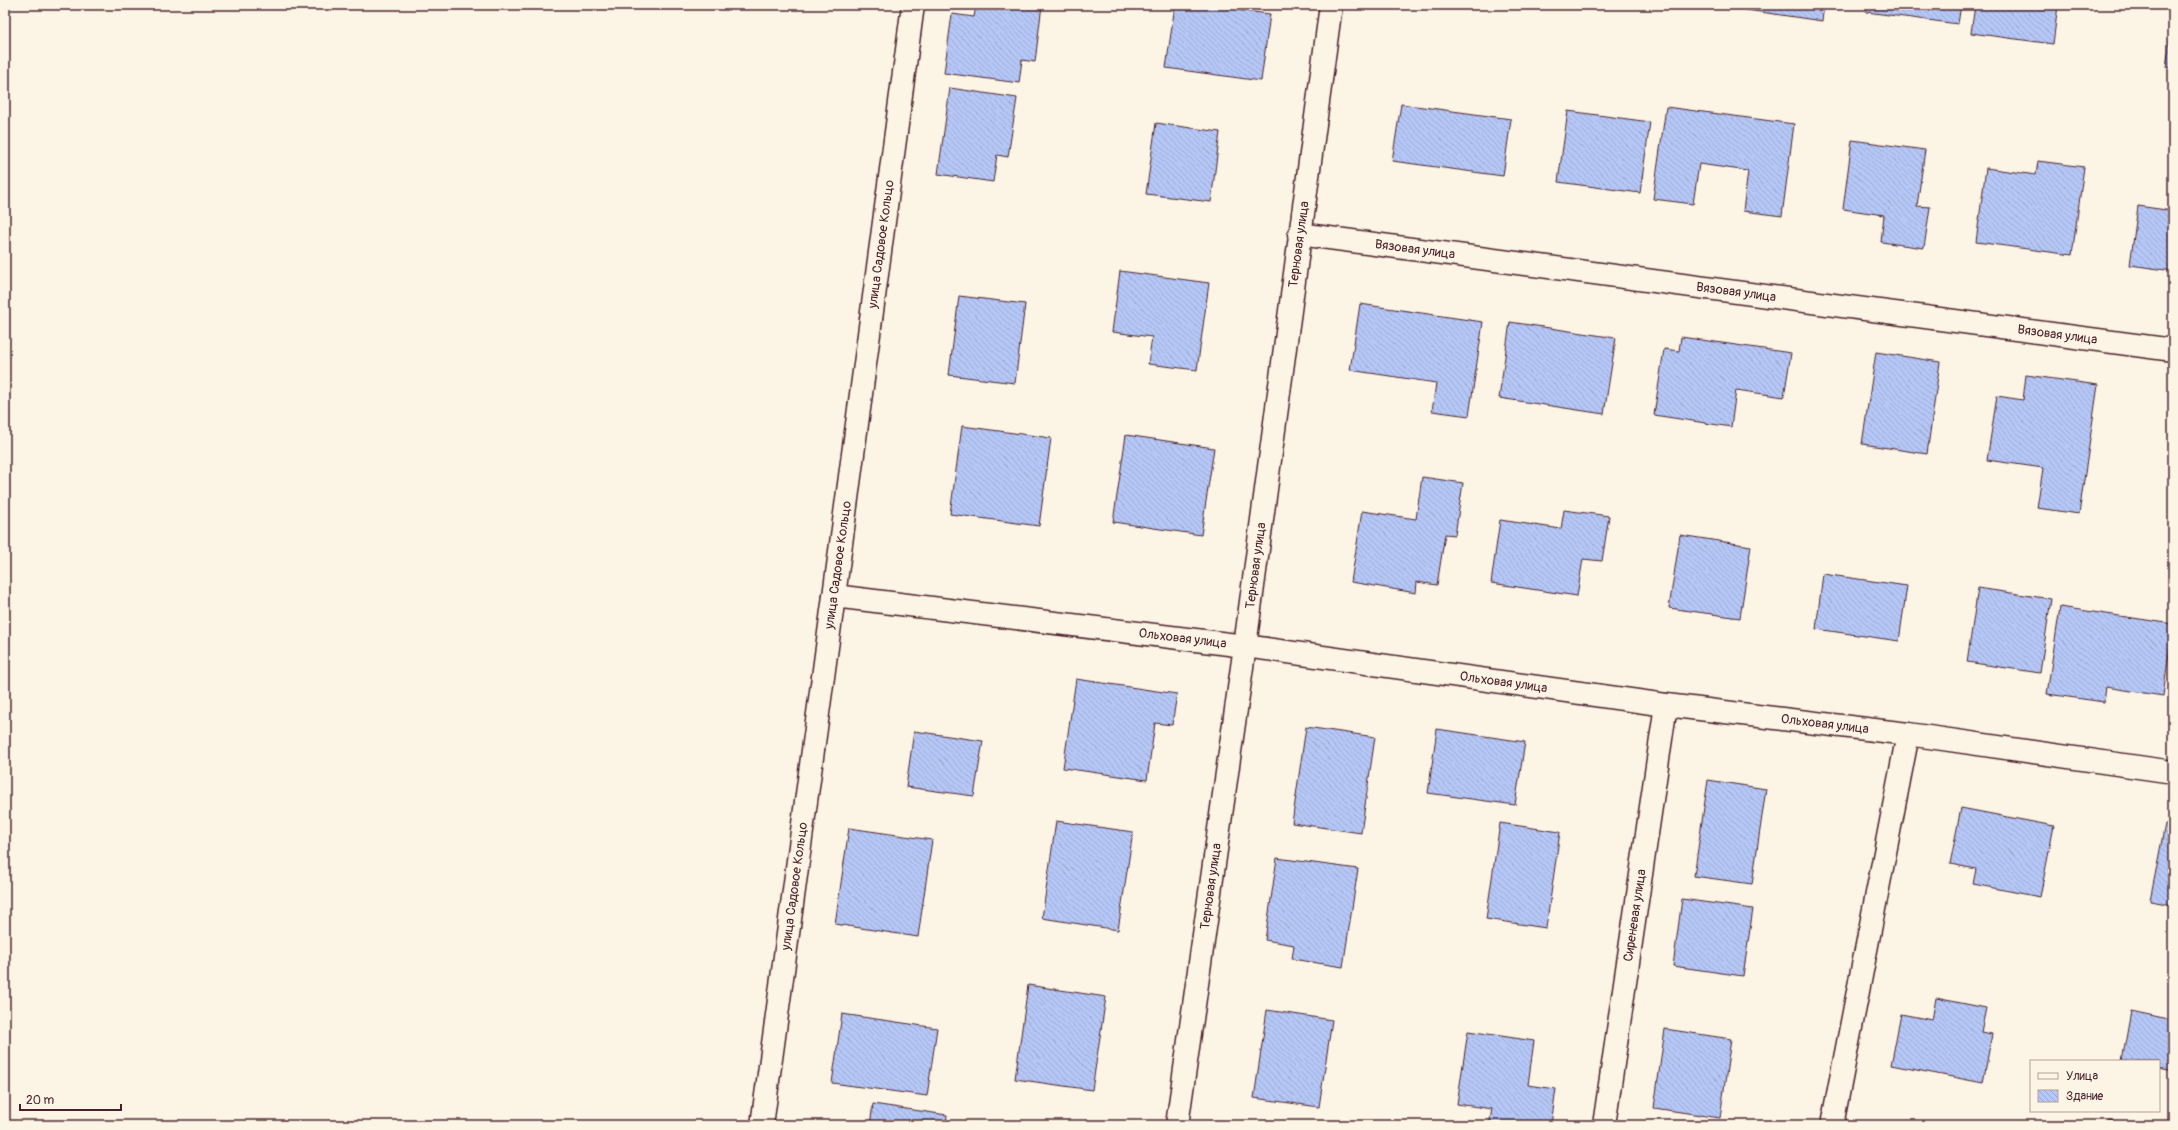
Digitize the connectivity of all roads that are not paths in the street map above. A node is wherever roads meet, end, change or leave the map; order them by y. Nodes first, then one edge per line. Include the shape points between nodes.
1 (913, 5) edge
2 (1331, 5) edge
3 (1299, 234) junction
4 (2173, 350) edge
5 (834, 596) junction
6 (1245, 646) junction
7 (1666, 705) junction
8 (1908, 734) junction
9 (2173, 772) edge
10 (762, 1125) edge
11 (1177, 1125) edge
12 (1604, 1125) edge
13 (1832, 1125) edge

1 - 5 street, улица Садовое Кольцо
2 - 3 street, Терновая улица
3 - 4 street, Вязовая улица
3 - 6 street, Терновая улица
5 - 6 street, Ольховая улица
5 - 10 street, улица Садовое Кольцо
6 - 7 street, Ольховая улица
6 - 11 street, Терновая улица
7 - 8 street, Ольховая улица
7 - 12 street, Сиреневая улица
8 - 9 street, Ольховая улица
8 - 13 street

